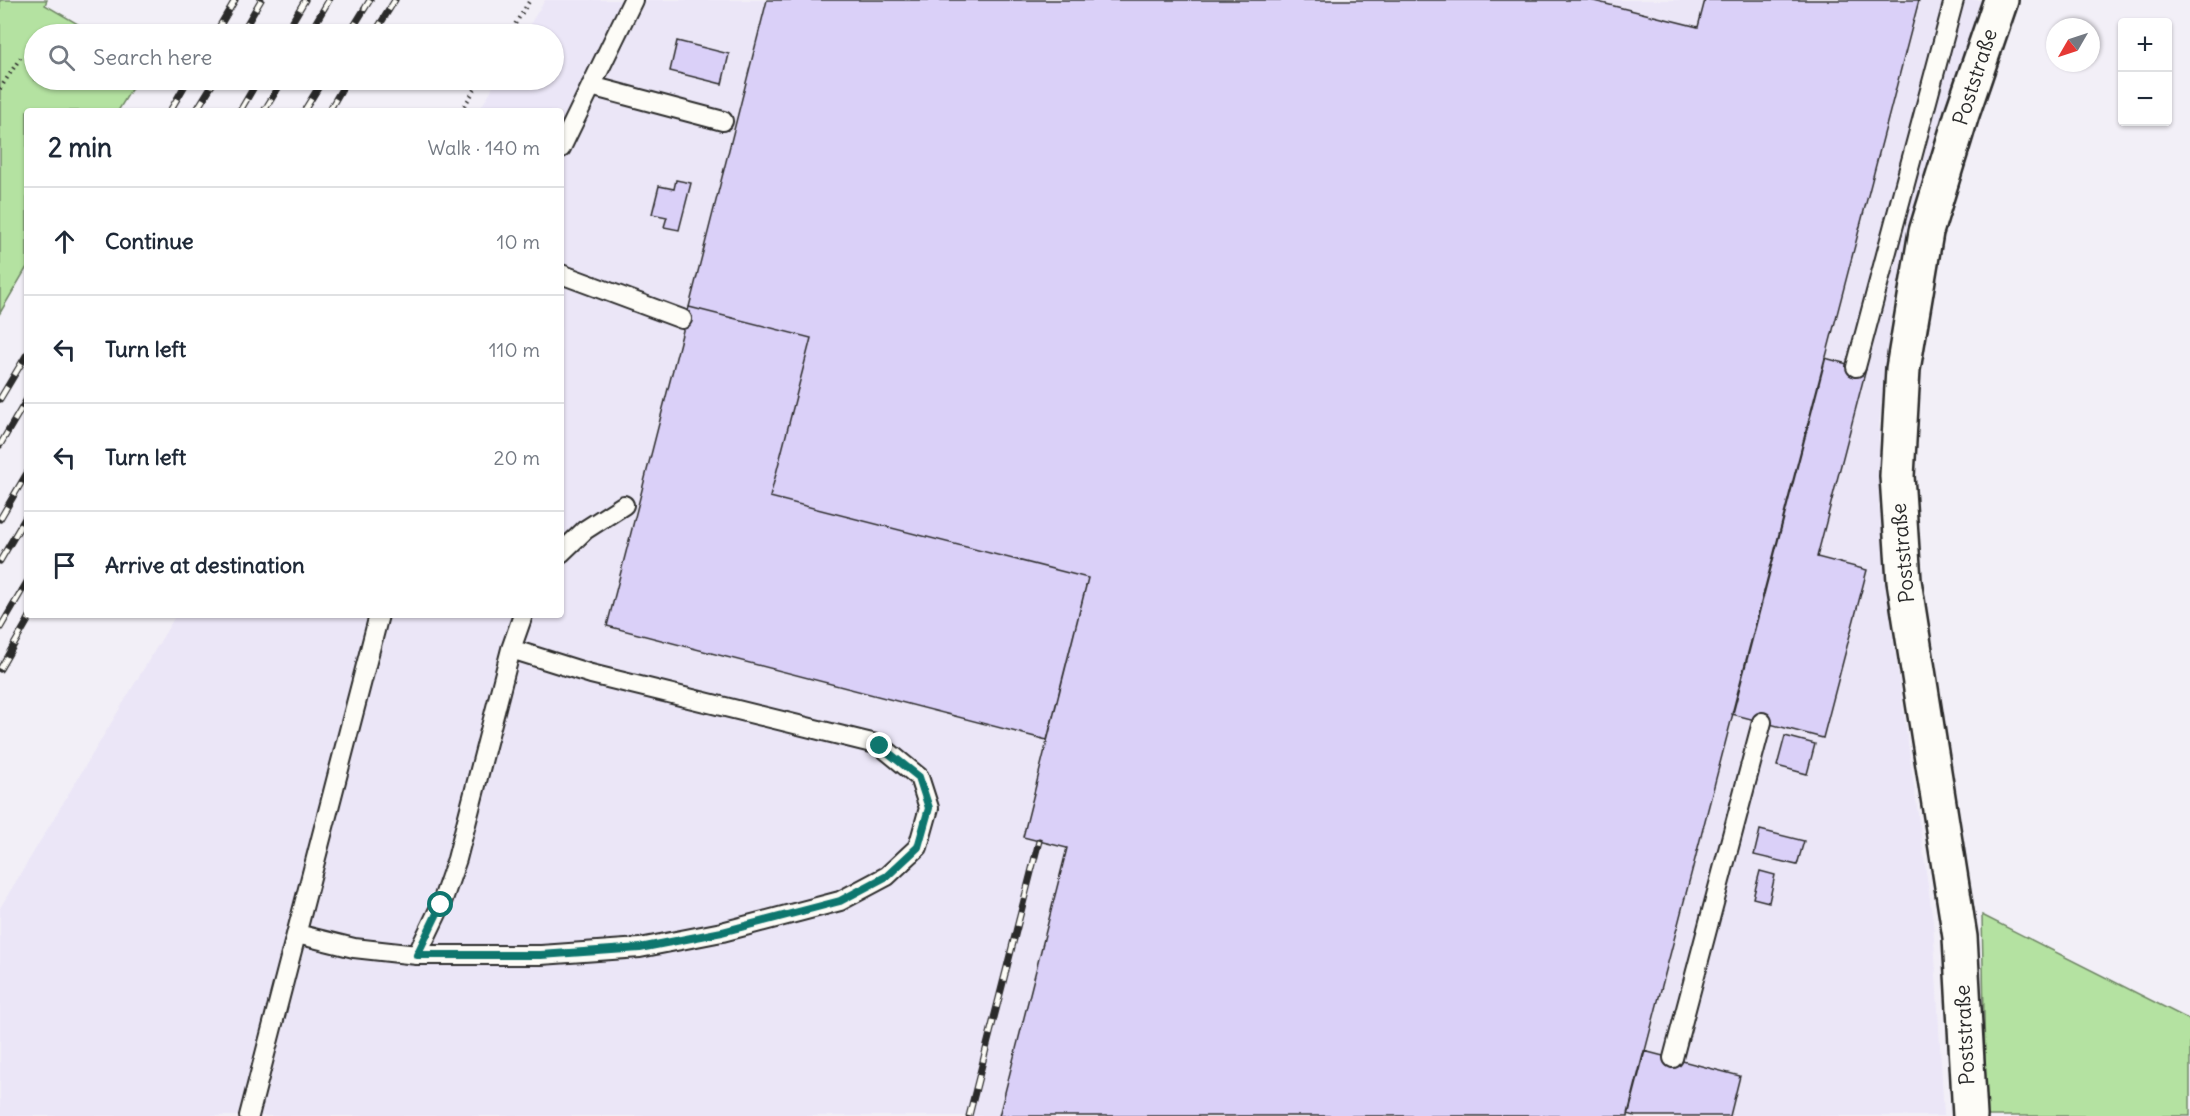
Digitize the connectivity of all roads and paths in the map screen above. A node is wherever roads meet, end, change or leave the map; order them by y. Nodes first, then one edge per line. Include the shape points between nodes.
1 (530, 0) edge
2 (633, 0) edge
3 (1954, 0) edge
4 (2001, 0) edge
5 (515, 24) edge
6 (22, 55) dead end
7 (591, 86) junction
8 (0, 89) edge
9 (475, 90) edge
10 (463, 108) edge
11 (723, 121) dead end
12 (564, 142) edge
13 (564, 275) edge
14 (682, 319) dead end
15 (1857, 367) dead end
16 (624, 504) dead end
17 (564, 550) edge
18 (378, 618) edge
19 (521, 618) edge
20 (511, 649) junction
21 (1762, 722) dead end
22 (297, 934) junction
23 (417, 955) junction
24 (1673, 1058) dead end
25 (249, 1116) edge
26 (1970, 1116) edge

1 - 5 path
2 - 7 lane
3 - 15 lane
4 - 26 street, Poststraße via 1926,232 1903,369 1897,476 1904,581 1960,936
6 - 8 path
7 - 11 lane
7 - 12 lane
9 - 10 path
13 - 14 lane
16 - 17 lane via 585,530
18 - 22 lane
19 - 20 lane
20 - 23 lane via 457,859
20 - 23 lane via 591,674 880,746 919,777 929,808 918,847 887,876 840,901 722,932 640,948 541,955
21 - 24 lane
22 - 23 lane via 354,948
22 - 25 lane

